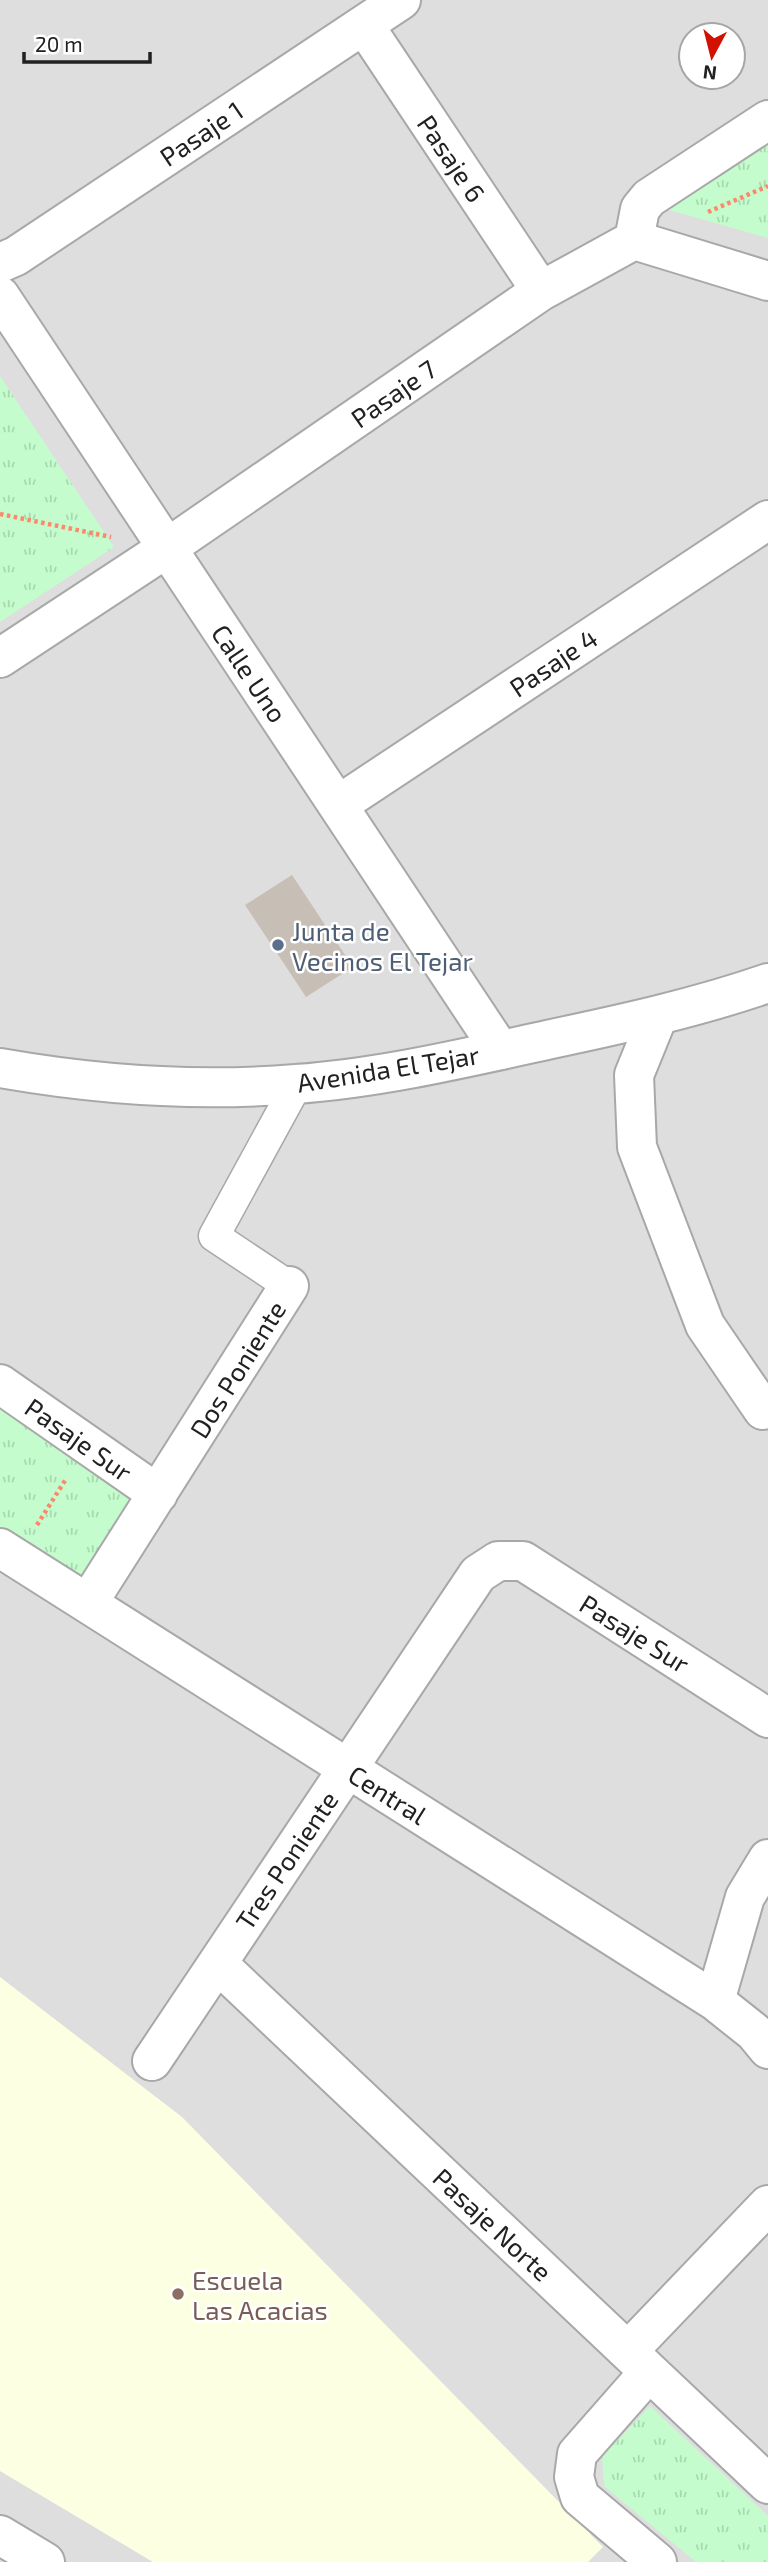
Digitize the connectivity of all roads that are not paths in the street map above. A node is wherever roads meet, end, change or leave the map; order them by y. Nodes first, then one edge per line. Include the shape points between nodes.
1 (401, 0) edge
2 (364, 25) junction
3 (768, 120) edge
4 (634, 240) junction
5 (0, 262) edge
6 (768, 281) edge
7 (541, 291) junction
8 (0, 296) edge
9 (768, 520) edge
10 (167, 548) junction
11 (0, 658) edge
12 (338, 805) junction
13 (768, 983) edge
14 (658, 1016) junction
15 (500, 1050) junction
16 (0, 1068) edge
17 (297, 1084) junction
18 (289, 1286) joint
19 (0, 1384) edge
20 (764, 1410) dead end
21 (158, 1494) junction
22 (8, 1553) edge
23 (498, 1561) joint
24 (88, 1603) junction
25 (768, 1718) edge
26 (348, 1768) junction
27 (768, 1859) edge
28 (218, 1964) junction
29 (715, 2001) junction
30 (768, 2049) edge
31 (152, 2061) dead end
32 (768, 2205) edge
33 (638, 2362) junction
34 (768, 2484) edge
35 (657, 2562) edge

1 - 2 street, Pasaje 1
2 - 5 street, Pasaje 1 via 16,256
2 - 7 street, Pasaje 6
3 - 4 street via 649,198 640,209
4 - 6 street
4 - 7 street, Pasaje 7
7 - 10 street, Pasaje 7
8 - 10 street, Calle Uno
9 - 12 street, Pasaje 4
10 - 11 street, Pasaje 7
10 - 12 street, Calle Uno
12 - 15 street, Calle Uno
13 - 14 street, Avenida El Tejar
14 - 15 street, Avenida El Tejar
14 - 20 street via 634,1074 637,1147 705,1325
15 - 17 street, Avenida El Tejar
16 - 17 street, Avenida El Tejar via 186,1088
17 - 18 street, Dos Poniente via 214,1237
18 - 21 street, Dos Poniente
19 - 21 street, Pasaje Sur
21 - 24 street, Dos Poniente
22 - 24 street, Central
23 - 25 street, Pasaje Sur via 523,1562
23 - 26 street, Tres Poniente via 478,1574
24 - 26 street, Central
26 - 28 street, Tres Poniente
26 - 29 street, Central
27 - 29 street via 745,1898
28 - 31 street, Tres Poniente
28 - 33 street, Pasaje Norte
29 - 30 street, Central
32 - 33 street
33 - 34 street, Pasaje Norte
33 - 35 street via 577,2454 574,2477 580,2497

